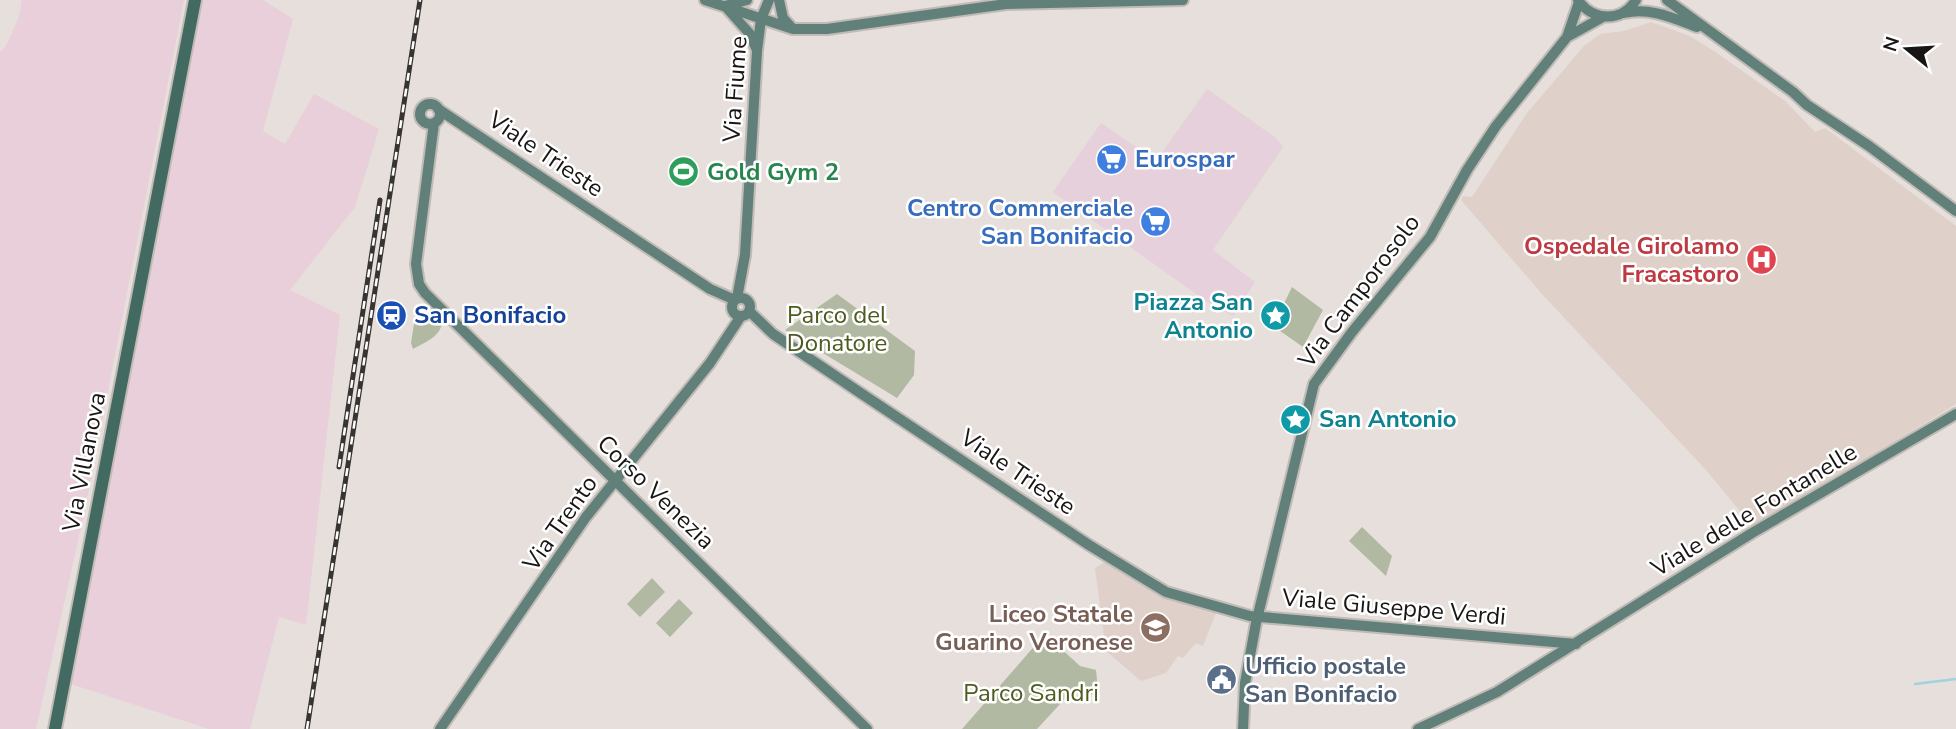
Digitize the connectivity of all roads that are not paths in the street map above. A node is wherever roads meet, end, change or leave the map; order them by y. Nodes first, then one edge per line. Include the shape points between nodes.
1 (195, 0) edge
2 (705, 0) edge
3 (747, 0) edge
4 (769, 0) edge
5 (779, 0) edge
6 (1183, 0) edge
7 (1636, 0) edge
8 (1667, 0) edge
9 (1578, 1) edge
10 (725, 6) junction
11 (1624, 13) junction
12 (1603, 17) junction
13 (761, 19) junction
14 (793, 29) junction
15 (1706, 30) junction
16 (1567, 37) junction
17 (757, 51) junction
18 (1956, 211) edge
19 (742, 271) junction
20 (419, 284) joint
21 (738, 307) junction
22 (753, 324) junction
23 (769, 331) junction
24 (725, 343) junction
25 (1956, 414) edge
26 (615, 482) junction
27 (1258, 616) junction
28 (1528, 640) junction
29 (1576, 644) junction
30 (1542, 650) junction
31 (1555, 656) junction
32 (1540, 665) junction
33 (55, 729) edge
34 (440, 729) edge
35 (867, 729) edge
36 (1243, 729) edge
37 (1418, 729) edge

1 - 33 main road, Via Villanova
2 - 10 street
3 - 10 street
4 - 13 street, Via Fiume
5 - 14 street via 783,18
6 - 14 street via 1006,4 871,24
7 - 11 street
8 - 15 street
9 - 12 street
9 - 16 street, Via Camporosolo
10 - 13 street
10 - 17 street via 750,34
11 - 12 street, Via Camporosolo
11 - 15 street, Via Camporosolo via 1656,12
12 - 16 street, Via Camporosolo
13 - 14 street
13 - 17 street, Via Fiume
14 - 17 street via 768,34
15 - 18 street
16 - 27 street, Via Camporosolo via 1484,144 1430,237 1320,374 1309,398
17 - 19 street, Via Fiume
19 - 21 street, Via Fiume
19 - 21 street
20 - 21 street, Viale Trieste via 416,264 433,119 464,124
20 - 26 street, Corso Venezia
21 - 22 street, Viale Trieste
21 - 23 street, Viale Trieste
21 - 24 street, Via Trento
22 - 23 street, Viale Trieste
22 - 24 street
23 - 27 street, Viale Trieste via 1150,583 1188,600
24 - 26 street, Via Trento
25 - 29 street, Viale delle Fontanelle via 1752,533
26 - 34 street, Via Trento
26 - 35 street, Corso Venezia
27 - 28 street, Viale Giuseppe Verdi
27 - 36 street, Via Camporosolo via 1245,683
28 - 29 street, Viale Giuseppe Verdi
28 - 30 street, Viale Giuseppe Verdi
29 - 31 street, Viale delle Fontanelle
30 - 31 street, Viale Giuseppe Verdi
30 - 32 street
31 - 32 street, Viale delle Fontanelle
32 - 37 street, Viale delle Fontanelle via 1497,692

